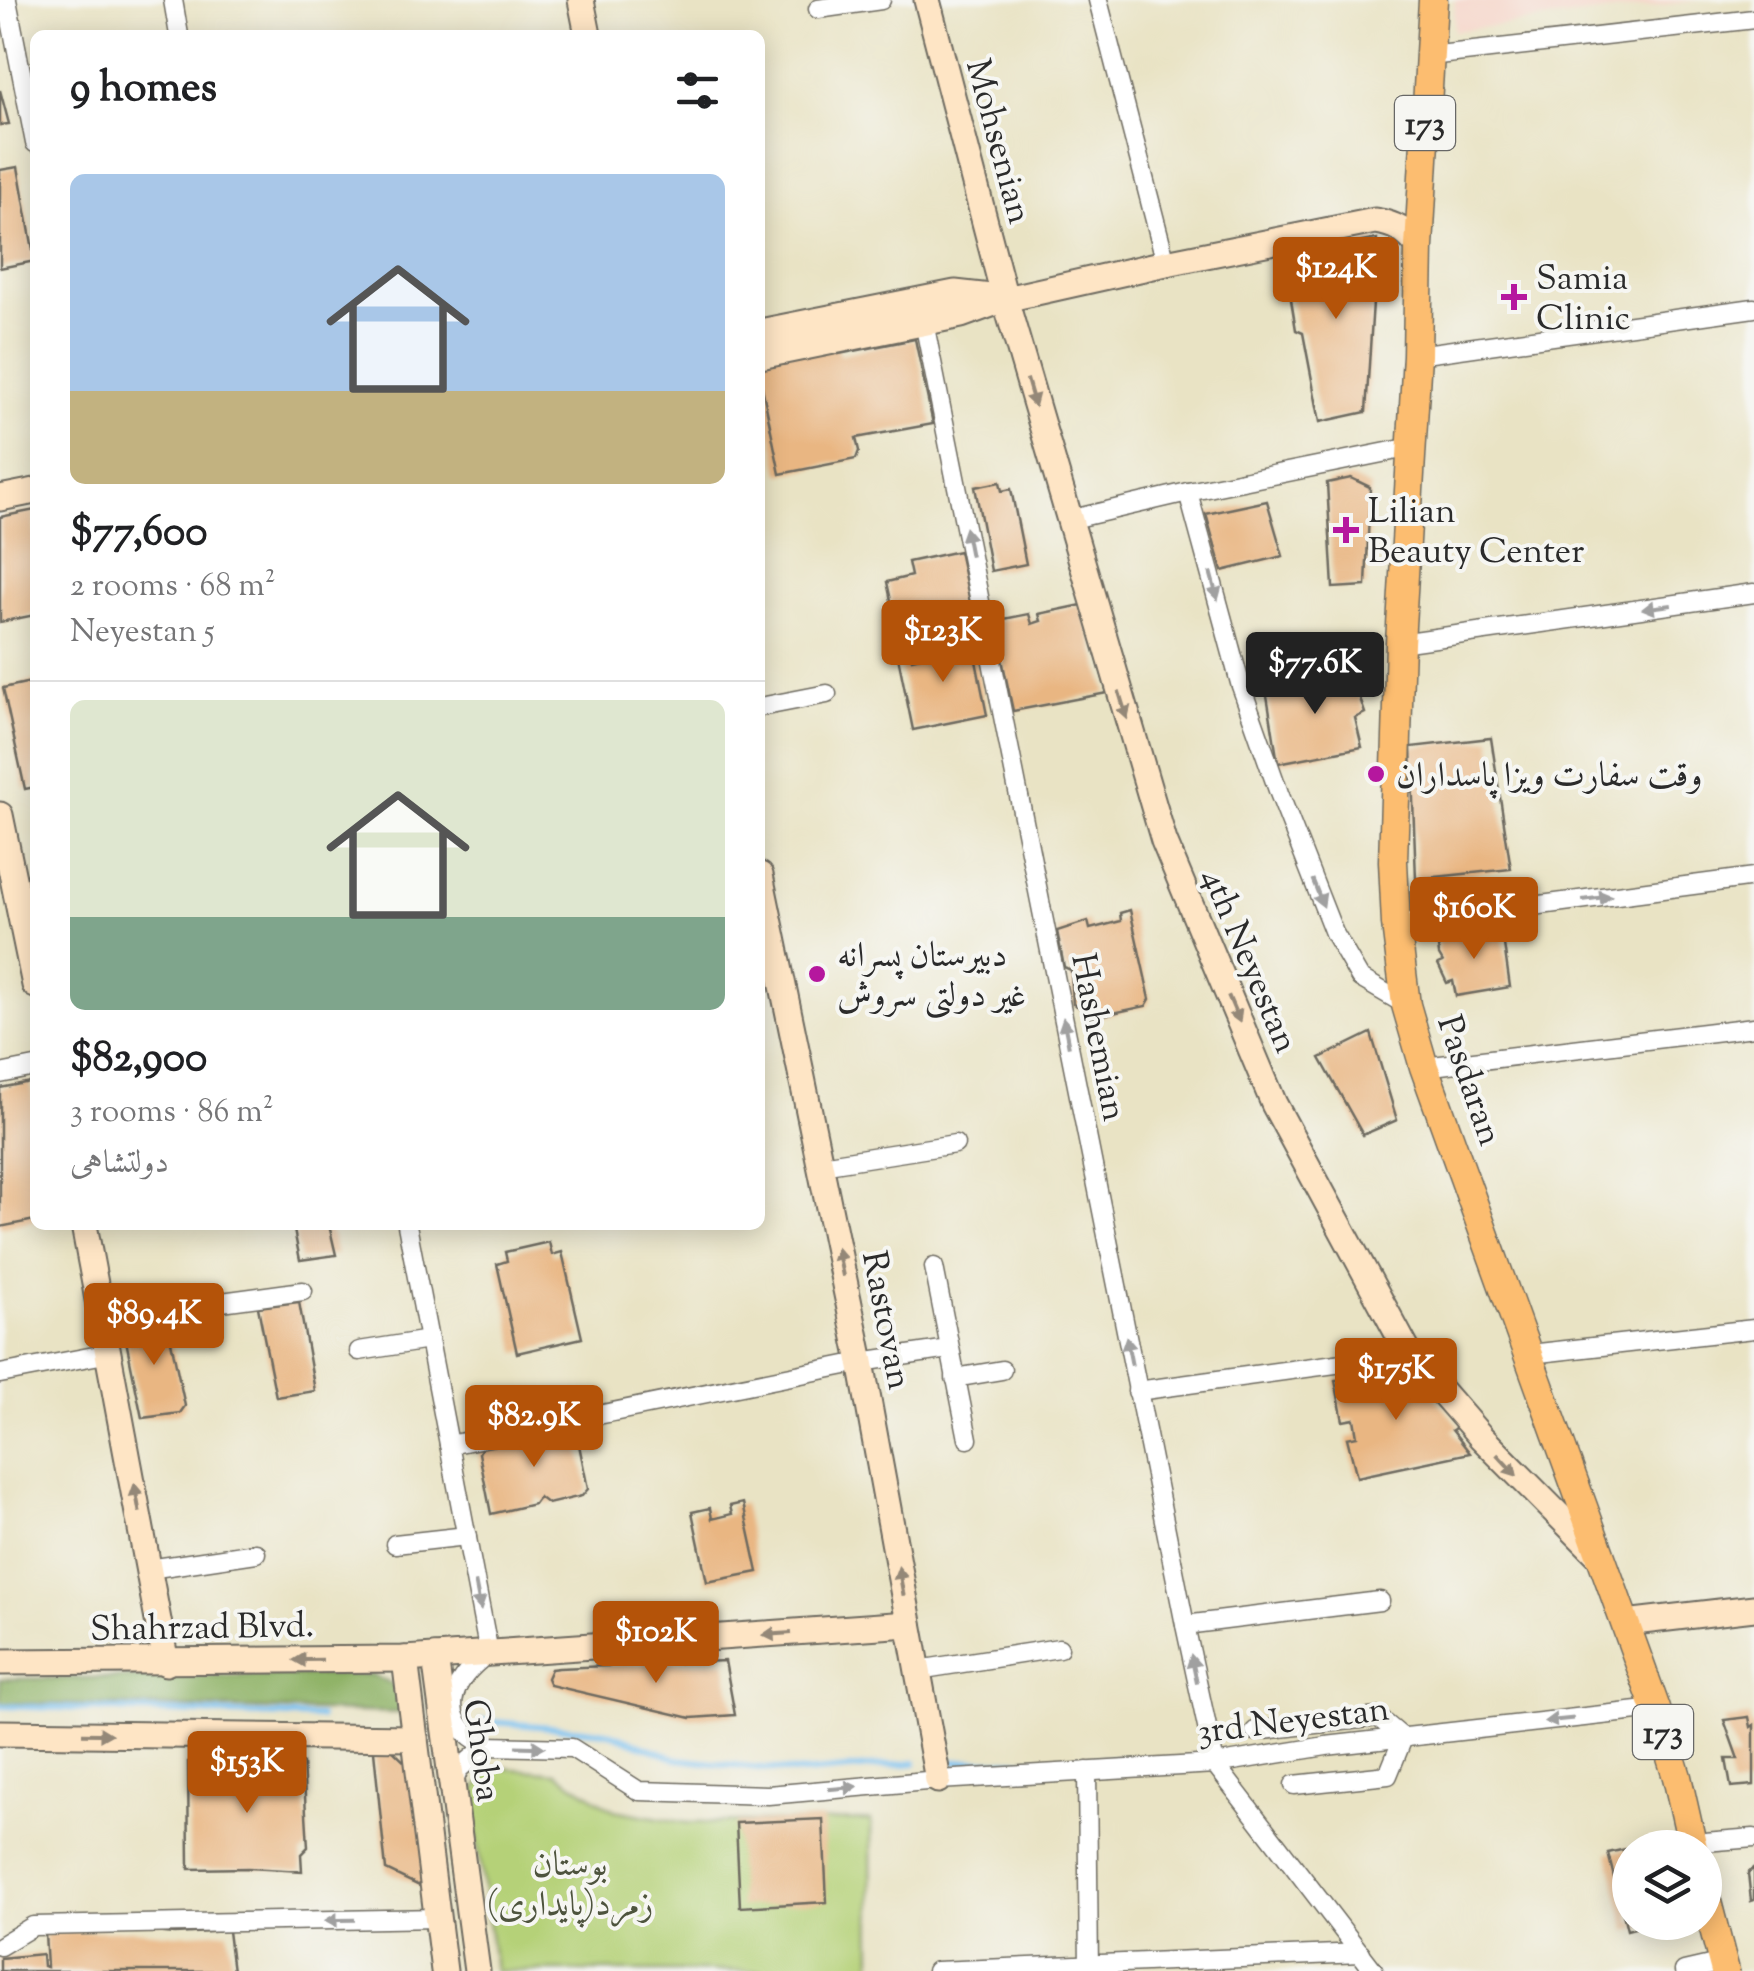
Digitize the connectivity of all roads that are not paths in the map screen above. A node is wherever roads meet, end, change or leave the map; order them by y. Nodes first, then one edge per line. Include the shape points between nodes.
1 (7, 0) edge
2 (173, 0) edge
3 (581, 0) edge
4 (881, 0) edge
5 (927, 0) edge
6 (1098, 0) edge
7 (1433, 0) edge
8 (818, 9) dead end
9 (1754, 19) edge
10 (179, 30) edge
11 (587, 30) edge
12 (1429, 56) junction
13 (30, 117) edge
14 (1419, 247) junction
15 (1166, 263) junction
16 (1005, 299) junction
17 (1754, 308) edge
18 (924, 322) junction
19 (765, 331) edge
20 (765, 355) edge
21 (1417, 355) junction
22 (1412, 447) junction
23 (30, 492) edge
24 (1188, 492) junction
25 (0, 498) edge
26 (1068, 520) junction
27 (1754, 593) edge
28 (1400, 643) junction
29 (827, 694) dead end
30 (765, 706) edge
31 (0, 815) edge
32 (1754, 877) edge
33 (765, 899) edge
34 (1396, 924) junction
35 (30, 949) edge
36 (1406, 1005) junction
37 (1754, 1027) edge
38 (1424, 1066) junction
39 (30, 1068) edge
40 (0, 1074) edge
41 (955, 1144) dead end
42 (820, 1165) junction
43 (85, 1230) edge
44 (408, 1230) edge
45 (934, 1267) dead end
46 (304, 1290) dead end
47 (103, 1318) junction
48 (1754, 1329) edge
49 (429, 1340) junction
50 (949, 1349) junction
51 (359, 1352) dead end
52 (110, 1353) junction
53 (1409, 1354) junction
54 (1530, 1354) junction
55 (861, 1362) junction
56 (1002, 1370) dead end
57 (0, 1374) edge
58 (955, 1378) junction
59 (1137, 1391) junction
60 (968, 1439) dead end
61 (449, 1445) junction
62 (467, 1536) junction
63 (396, 1544) dead end
64 (256, 1553) dead end
65 (1602, 1559) junction
66 (150, 1569) junction
67 (1380, 1601) dead end
68 (1754, 1608) edge
69 (1625, 1623) junction
70 (910, 1624) junction
71 (1184, 1625) junction
72 (1059, 1648) dead end
73 (489, 1653) junction
74 (435, 1657) junction
75 (405, 1659) junction
76 (0, 1662) edge
77 (166, 1663) junction
78 (918, 1670) junction
79 (1656, 1709) junction
80 (1255, 1730) dead end
81 (0, 1733) edge
82 (415, 1738) junction
83 (1403, 1738) junction
84 (486, 1746) junction
85 (1216, 1764) junction
86 (1087, 1771) junction
87 (938, 1780) junction
88 (452, 1785) junction
89 (1294, 1785) dead end
90 (1689, 1830) edge
91 (1754, 1838) edge
92 (1722, 1842) edge
93 (438, 1918) junction
94 (1717, 1940) edge
95 (0, 1946) edge
96 (1360, 1953) junction
97 (1724, 1966) edge
98 (1089, 1968) edge
99 (444, 1971) edge
100 (477, 1971) edge
101 (936, 1971) edge
102 (1374, 1971) edge
103 (1684, 1971) edge

1 - 13 street
2 - 10 street
3 - 11 street
4 - 8 street
5 - 16 street, Mohsenian
6 - 15 street
7 - 12 main road, Pasdaran / 173
9 - 12 street
12 - 14 main road, Pasdaran / 173
14 - 15 street via 1394,224 1376,221
14 - 21 main road, Pasdaran / 173
15 - 16 street
16 - 18 street
16 - 19 street via 956,293
16 -> 26 street, 4th Neyestan
17 - 21 street
18 - 20 street
59 -> 18 street, Hashemian
21 - 22 main road, Pasdaran / 173
22 - 24 street
22 - 28 main road, Pasdaran / 173
23 - 25 street
24 - 26 street
24 -> 36 street via 1240,683 1334,933 1360,978
26 -> 53 street, 4th Neyestan via 1171,859 1274,1104
27 -> 28 street
28 - 34 main road, Pasdaran / 173
29 - 30 street
31 - 35 street
34 -> 32 street
33 - 42 street, Rastovan
34 - 36 main road, Pasdaran / 173
36 - 38 main road, Pasdaran / 173
37 - 38 street
38 - 54 main road, Pasdaran / 173
39 - 40 street
41 - 42 street
55 -> 42 street, Rastovan
43 - 47 street
44 - 49 street
45 - 50 street
46 - 47 street
47 - 52 street
48 - 54 street
49 - 51 street
49 - 61 street
50 - 55 street
50 - 58 street
52 - 57 street
66 -> 52 street
53 - 59 street
53 -> 65 street, 4th Neyestan
54 - 65 main road, Pasdaran / 173
55 - 61 street
70 -> 55 street, Rastovan
56 - 58 street
58 - 60 street
59 - 71 street, Hashemian
61 - 62 street
62 - 63 street
62 -> 73 street
64 - 66 street
65 - 69 main road, Pasdaran / 173
66 - 77 street
67 - 71 street
68 - 69 street
69 - 79 main road, Pasdaran / 173
70 -> 73 street, Shahrzad Blvd.
70 - 78 street, Rastovan
85 -> 71 street, Hashemian
72 - 78 street
73 - 74 street, Shahrzad Blvd.
73 - 84 street via 464,1676 453,1699 462,1731
74 - 75 street, Shahrzad Blvd.
74 - 88 street, Ghoba
75 -> 77 street, Shahrzad Blvd.
75 - 82 street, Ghoba
76 - 77 street, Shahrzad Blvd.
78 - 87 street, Rastovan
79 -> 83 street, 3rd Neyestan
79 - 90 main road, Pasdaran / 173
80 - 83 street via 1378,1717
81 -> 82 street
82 - 93 street, Ghoba
83 - 85 street, 3rd Neyestan
83 - 89 street via 1388,1774
84 -> 87 street, 3rd Neyestan via 572,1748 638,1790 768,1795
84 - 88 street via 458,1769
85 - 86 street, 3rd Neyestan
85 - 96 street
86 - 87 street, 3rd Neyestan
86 - 98 street
88 - 100 street, Ghoba
91 - 92 street
93 -> 95 street via 33,1926
93 - 99 street, Ghoba
94 - 97 main road
96 - 98 street
96 - 102 street
97 - 103 street
98 - 101 street

